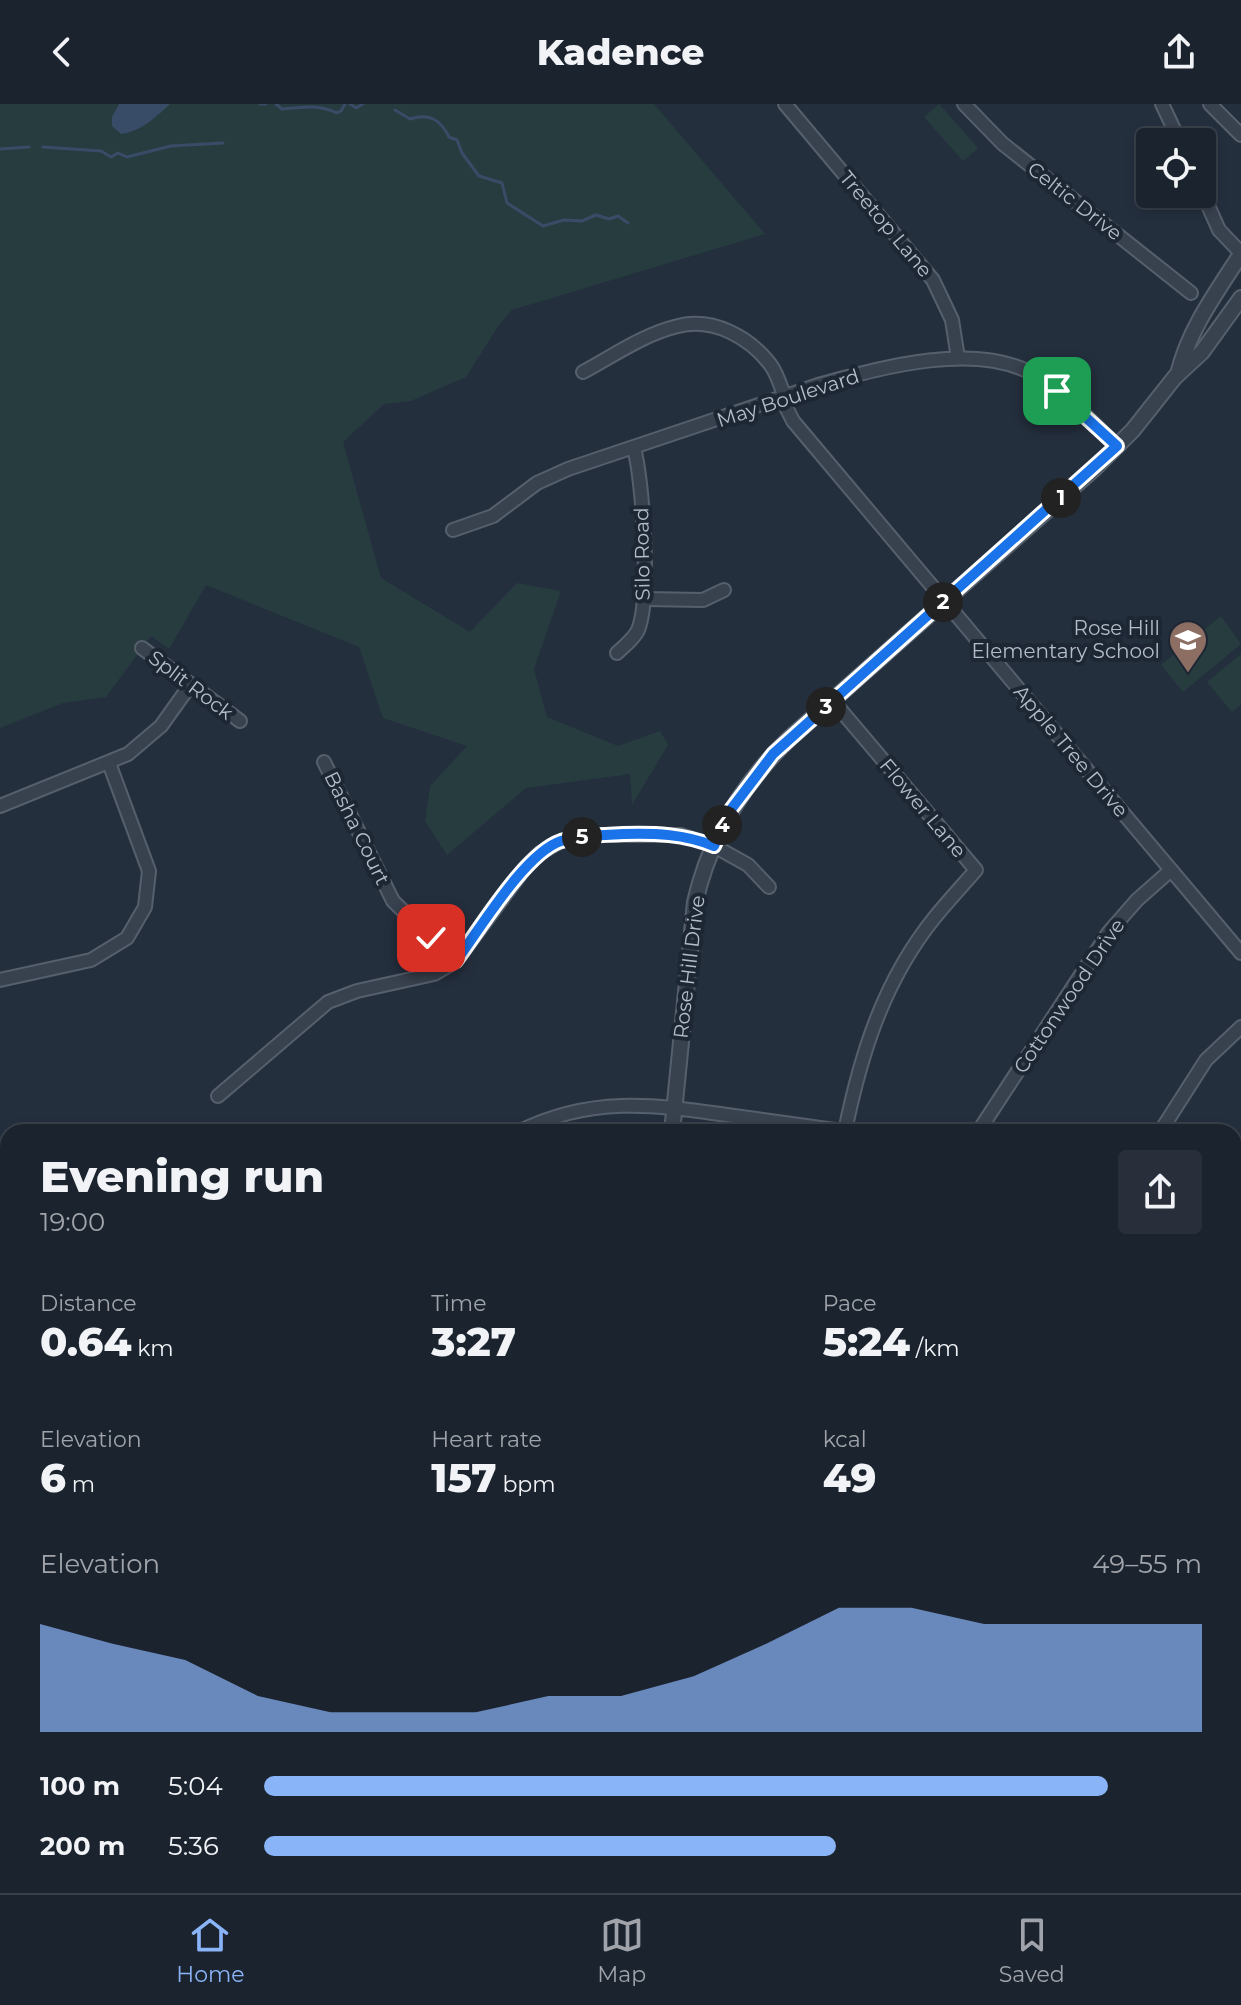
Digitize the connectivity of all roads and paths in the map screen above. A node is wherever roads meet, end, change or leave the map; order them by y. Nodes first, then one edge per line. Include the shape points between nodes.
1 (785, 104) edge
2 (964, 104) edge
3 (1162, 104) edge
4 (1210, 104) edge
5 (1173, 128) edge
6 (1241, 135) edge
7 (1209, 208) edge
8 (1241, 254) edge
9 (1191, 293) dead end
10 (1241, 298) edge
11 (958, 358) junction
12 (583, 372) dead end
13 (1178, 374) junction
14 (783, 398) junction
15 (1117, 446) junction
16 (634, 448) junction
17 (453, 530) dead end
18 (724, 590) dead end
19 (645, 599) junction
20 (944, 601) junction
21 (142, 648) dead end
22 (617, 653) dead end
23 (191, 684) junction
24 (833, 701) junction
25 (240, 721) dead end
26 (324, 762) dead end
27 (109, 763) junction
28 (0, 806) edge
29 (714, 846) junction
30 (1171, 870) junction
31 (769, 887) dead end
32 (1241, 953) edge
33 (456, 961) junction
34 (0, 980) edge
35 (1241, 1027) edge
36 (218, 1096) dead end
37 (675, 1108) junction
38 (538, 1124) edge
39 (673, 1124) edge
40 (790, 1124) edge
41 (849, 1124) edge
42 (983, 1124) edge
43 (1165, 1124) edge

1 - 11 street, Treetop Lane via 933,280 952,320
2 - 9 street, Celtic Drive via 1003,144
3 - 5 street
4 - 6 street
7 - 8 street via 1219,230
8 - 13 street, Rose Hill Drive via 1184,347
10 - 13 street, Rose Hill Drive via 1202,352
11 - 14 street, May Boulevard via 856,375
11 - 15 street, May Boulevard via 994,359 1034,374
12 - 14 street, Apple Tree Drive via 653,334 680,325 707,325 750,343 772,365
13 - 15 street, Rose Hill Drive
14 - 16 street, May Boulevard
14 - 20 street, Apple Tree Drive via 793,421
15 - 20 street, Rose Hill Drive
16 - 17 street, May Boulevard via 551,476 493,516
16 - 19 street, Silo Road via 640,473
18 - 19 street via 703,600
19 - 22 street, Silo Road via 636,634
20 - 24 street, Rose Hill Drive
20 - 30 street, Apple Tree Drive
21 - 23 street, Split Rock
23 - 25 street, Split Rock
23 - 27 street via 148,739
24 - 29 street, Rose Hill Drive via 759,769 729,812
24 - 41 street, Flower Lane via 976,870 935,917 890,988 863,1051
26 - 33 street, Basha Court via 393,901
27 - 28 street
27 - 34 street via 149,871 145,907 127,938 91,960
29 - 31 street via 748,865
29 - 33 street via 681,835 588,835 559,842 525,868
29 - 37 street, Rose Hill Drive via 691,922
30 - 32 street, Apple Tree Drive
30 - 42 street, Cottonwood Drive via 1109,932
33 - 36 street via 434,974 328,1002
35 - 43 street via 1206,1060
37 - 38 street via 593,1107
37 - 39 street, Rose Hill Drive
37 - 40 street

